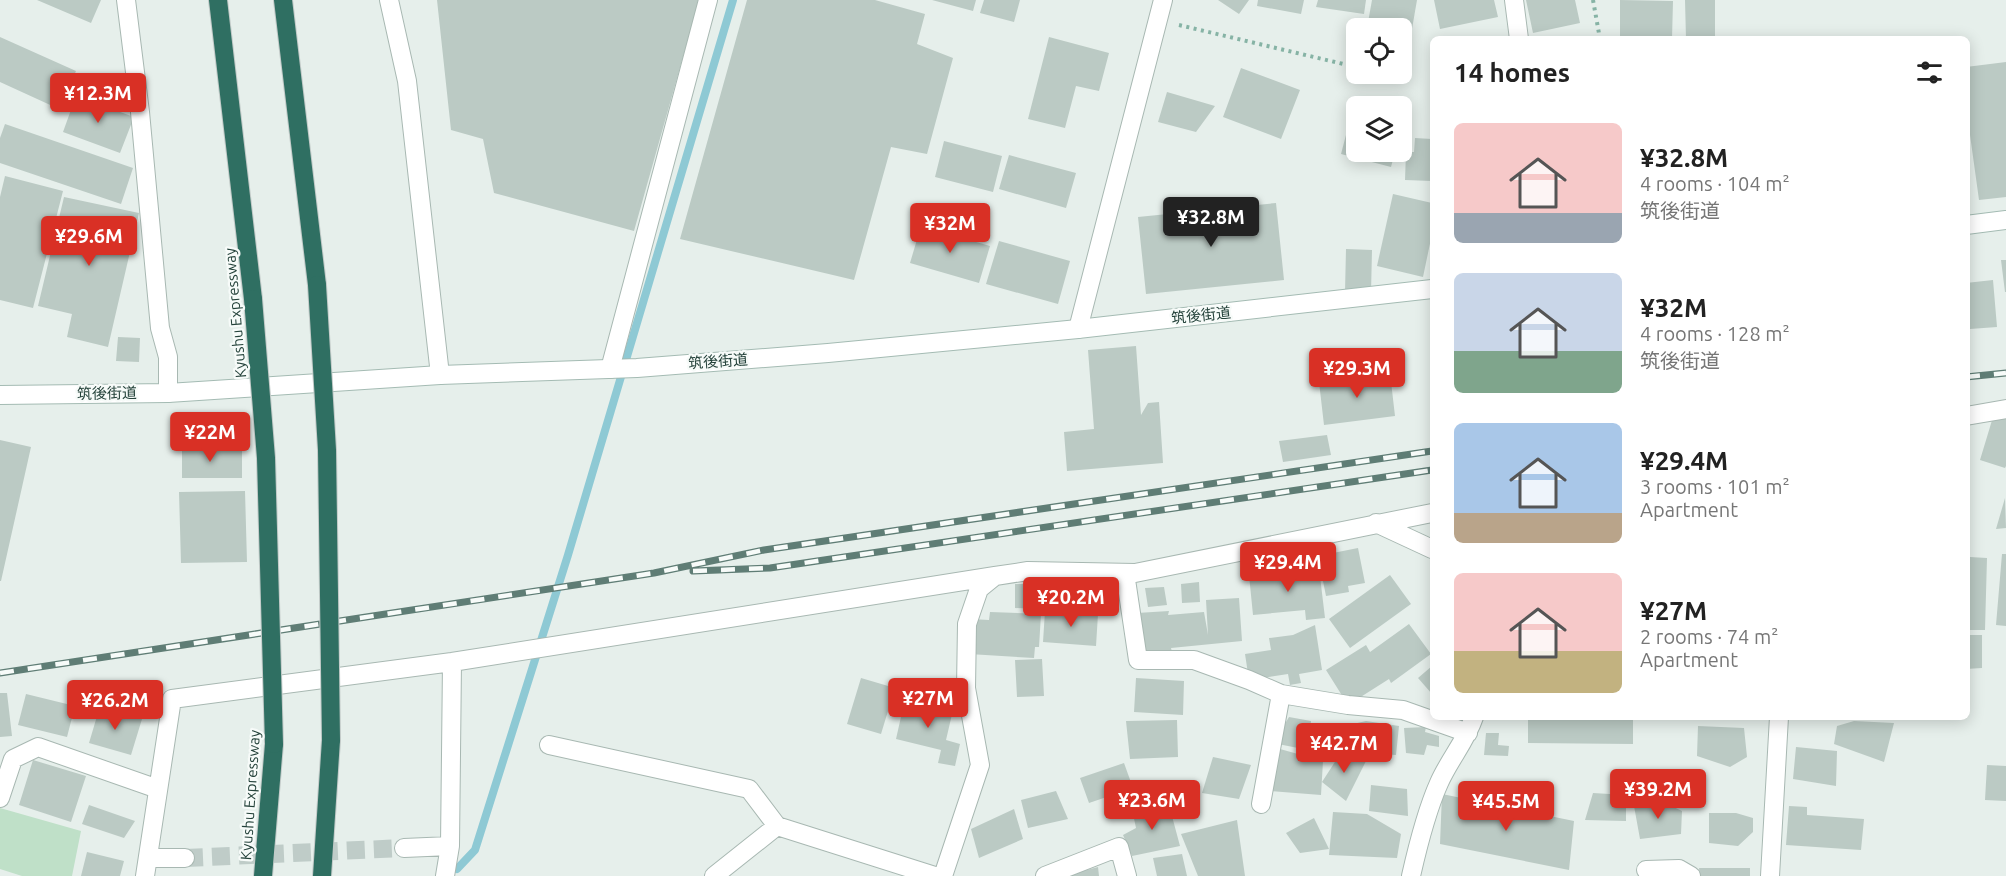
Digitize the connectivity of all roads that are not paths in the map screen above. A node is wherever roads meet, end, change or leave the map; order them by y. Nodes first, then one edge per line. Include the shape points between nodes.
1 (126, 0) edge
2 (218, 0) edge
3 (283, 0) edge
4 (389, 0) edge
5 (708, 0) edge
6 (1163, 0) edge
7 (1514, 0) edge
8 (1519, 36) edge
9 (2006, 220) edge
10 (1970, 224) edge
11 (1430, 289) edge
12 (1078, 329) junction
13 (611, 369) junction
14 (440, 375) junction
15 (168, 393) junction
16 (0, 395) edge
17 (2006, 409) edge
18 (1970, 415) edge
19 (1430, 513) edge
20 (1376, 524) junction
21 (1430, 548) edge
22 (1125, 573) junction
23 (995, 576) junction
24 (453, 662) junction
25 (1281, 694) junction
26 (1430, 716) edge
27 (1448, 720) edge
28 (1779, 720) edge
29 (1471, 725) edge
30 (549, 745) dead end
31 (158, 789) junction
32 (0, 798) edge
33 (1261, 804) dead end
34 (777, 826) junction
35 (450, 846) junction
36 (404, 848) tunnel mouth
37 (185, 858) tunnel mouth
38 (147, 867) edge
39 (1646, 870) dead end
40 (263, 876) edge
41 (322, 876) edge
42 (445, 876) edge
43 (714, 876) edge
44 (935, 876) edge
45 (943, 876) edge
46 (1046, 876) edge
47 (1127, 876) edge
48 (1411, 876) edge
49 (1691, 876) edge
50 (1770, 876) edge

1 - 15 street via 160,328 168,357
2 - 40 highway, Kyushu Expressway, bridge via 253,299 266,458 274,744
3 - 41 highway, bridge via 317,285 327,450 331,740
4 - 14 street via 407,81
5 - 13 street
6 - 12 street
7 - 8 street
9 - 10 street
11 - 12 street, 筑後街道
12 - 13 street, 筑後街道
13 - 14 street, 筑後街道
14 - 15 street, 筑後街道
15 - 16 street, 筑後街道
17 - 18 street
19 - 20 street
20 - 21 street
20 - 22 street
22 - 23 street via 1028,571
22 - 25 street via 1138,660 1194,660
23 - 24 street
23 - 45 street via 979,589 967,624 966,688 980,765
24 - 31 street via 172,699
24 - 35 street
25 - 26 street
25 - 33 street
27 - 29 street
28 - 50 street
29 - 48 street via 1439,782
30 - 34 street via 749,789
31 - 32 street via 39,747 12,759
31 - 38 street
34 - 43 street
34 - 44 street
35 - 36 street
35 - 42 street
37 - 38 street
39 - 49 street via 1679,869
46 - 47 street via 1119,847

